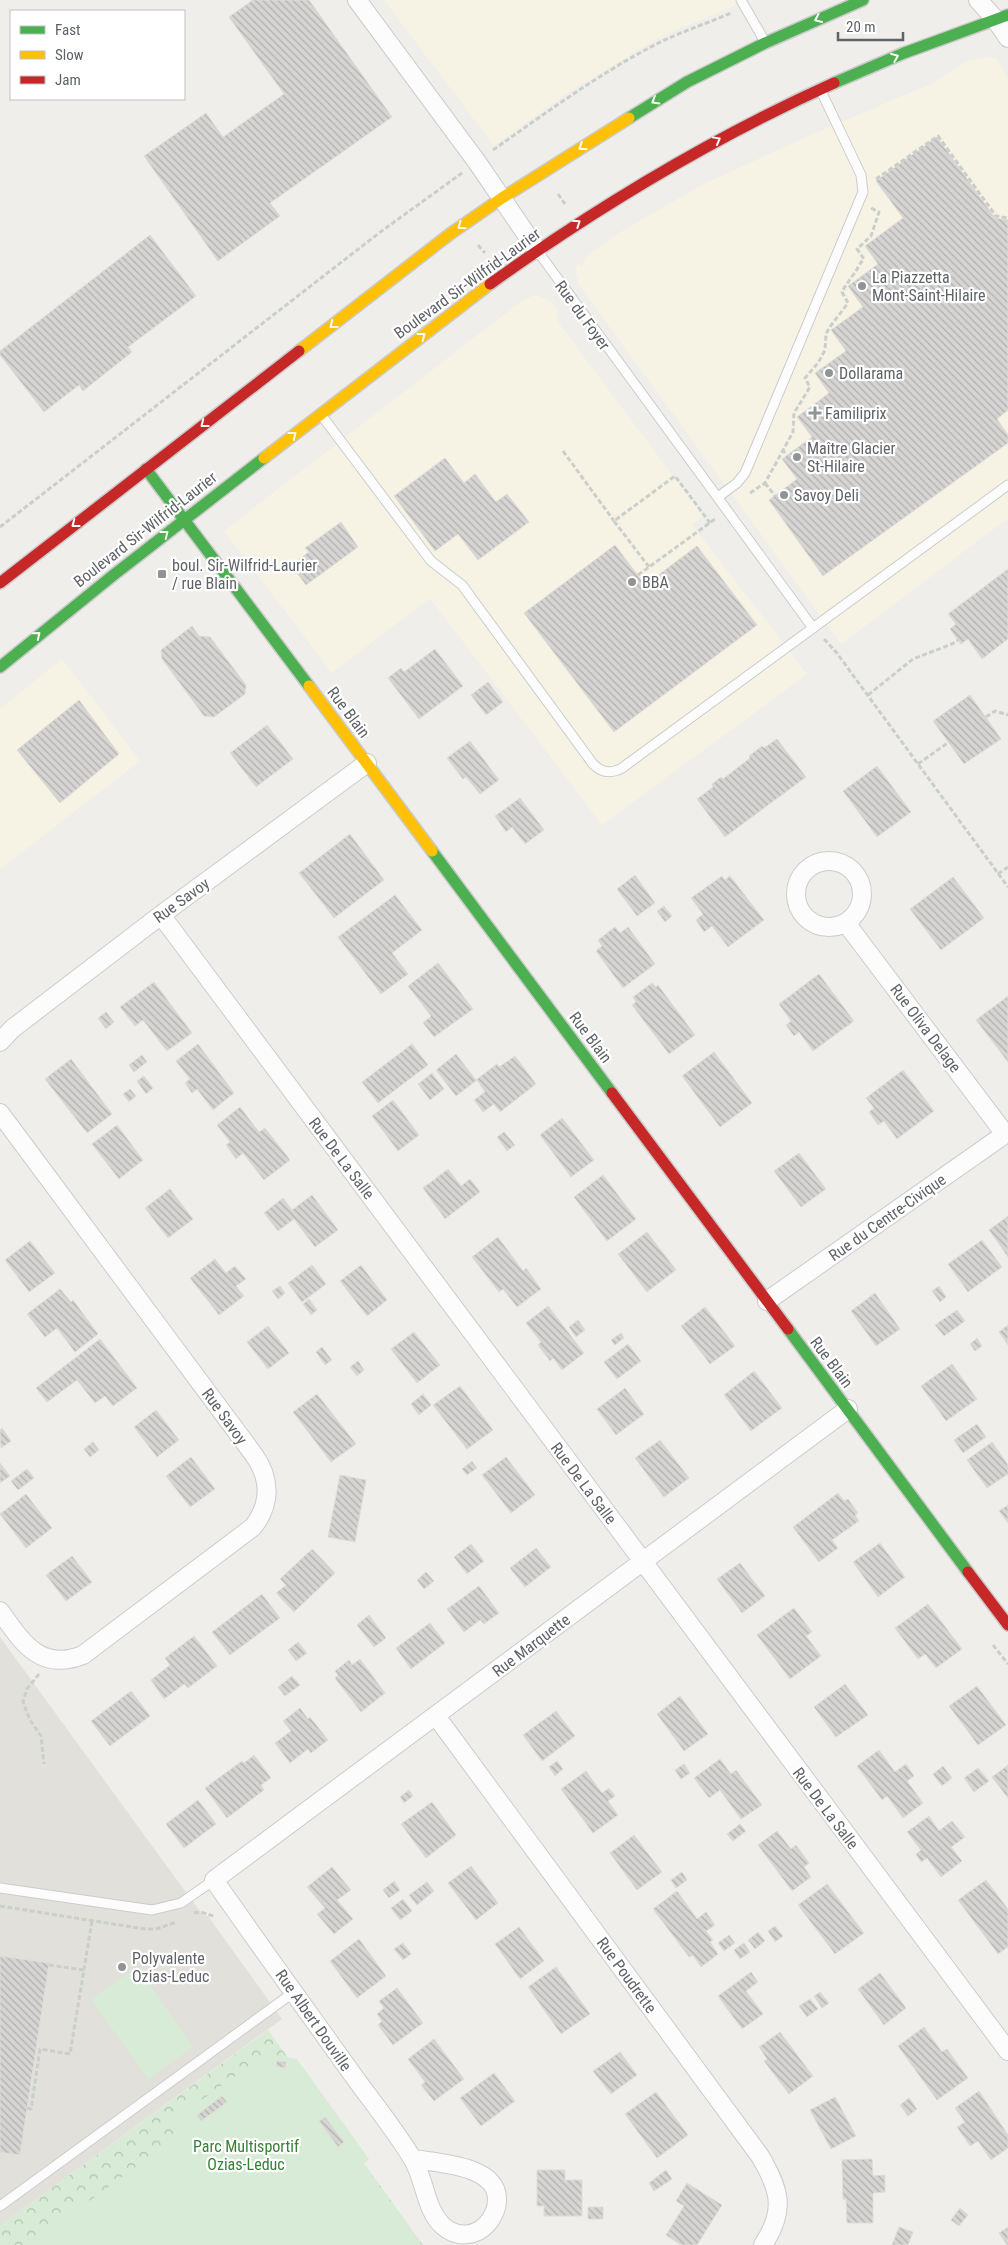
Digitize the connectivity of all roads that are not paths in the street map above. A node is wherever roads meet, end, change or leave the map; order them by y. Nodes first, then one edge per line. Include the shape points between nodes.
1 (357, 0) edge
2 (863, 0) edge
3 (978, 0) edge
4 (744, 3) edge
5 (1002, 17) edge
6 (1008, 38) edge
7 (765, 42) junction
8 (820, 89) junction
9 (502, 198) junction
10 (537, 250) junction
11 (321, 414) junction
12 (146, 469) junction
13 (1008, 485) edge
14 (718, 498) junction
15 (184, 519) junction
16 (0, 583) edge
17 (813, 628) junction
18 (0, 667) edge
19 (367, 763) junction
20 (161, 915) junction
21 (846, 922) dead end
22 (0, 1042) edge
23 (0, 1112) edge
24 (1006, 1133) edge
25 (767, 1301) junction
26 (848, 1409) junction
27 (643, 1562) junction
28 (0, 1611) edge
29 (1008, 1625) edge
30 (436, 1716) junction
31 (214, 1880) junction
32 (0, 1888) edge
33 (294, 1992) junction
34 (1008, 2051) edge
35 (413, 2159) junction
36 (0, 2206) edge
37 (763, 2245) edge

1 - 9 street, Rue du Foyer
2 -> 7 main road
3 - 5 street
4 - 7 lane
5 - 6 street
8 -> 5 main road, Boulevard Sir-Wilfrid-Laurier
7 -> 9 main road via 666,94
10 -> 8 main road, Boulevard Sir-Wilfrid-Laurier via 674,164
8 - 14 lane via 861,175 863,192 745,473
9 - 10 street, Rue du Foyer
9 -> 12 main road via 450,234
11 -> 10 main road, Boulevard Sir-Wilfrid-Laurier
10 - 14 lane, Rue du Foyer
15 -> 11 main road, Boulevard Sir-Wilfrid-Laurier
11 - 17 lane via 431,560 462,585 600,770 614,772 622,768
12 - 15 main road, Rue Blain
12 -> 16 main road
13 - 17 lane
14 - 17 lane, Rue du Foyer
18 -> 15 main road, Boulevard Sir-Wilfrid-Laurier
15 - 19 main road, Rue Blain
19 - 20 street, Rue Savoy
19 - 25 main road, Rue Blain
20 - 22 street, Rue Savoy via 12,1029
20 - 27 street, Rue De La Salle
21 - 24 street, Rue Oliva Delage
23 - 28 street, Rue Savoy via 254,1455 264,1474 267,1490 262,1514 246,1532 83,1655 62,1660 47,1658 27,1647
24 - 25 street, Rue du Centre-Civique
25 - 26 main road, Rue Blain
26 - 27 street, Rue Marquette
26 - 29 main road, Rue Blain
27 - 30 street, Rue Marquette
27 - 34 street, Rue De La Salle
30 - 31 street, Rue Marquette
30 - 37 street, Rue Poudrette via 760,2156 774,2182 779,2206 773,2229
31 - 32 lane via 181,1903 152,1910
31 - 33 street, Rue Albert Douville
33 - 35 street, Rue Albert Douville
33 - 36 lane
35 - 35 street, Rue Albert Douville via 441,2225 450,2232 461,2234 470,2234 486,2225 497,2209 498,2198 493,2184 478,2172 466,2168

